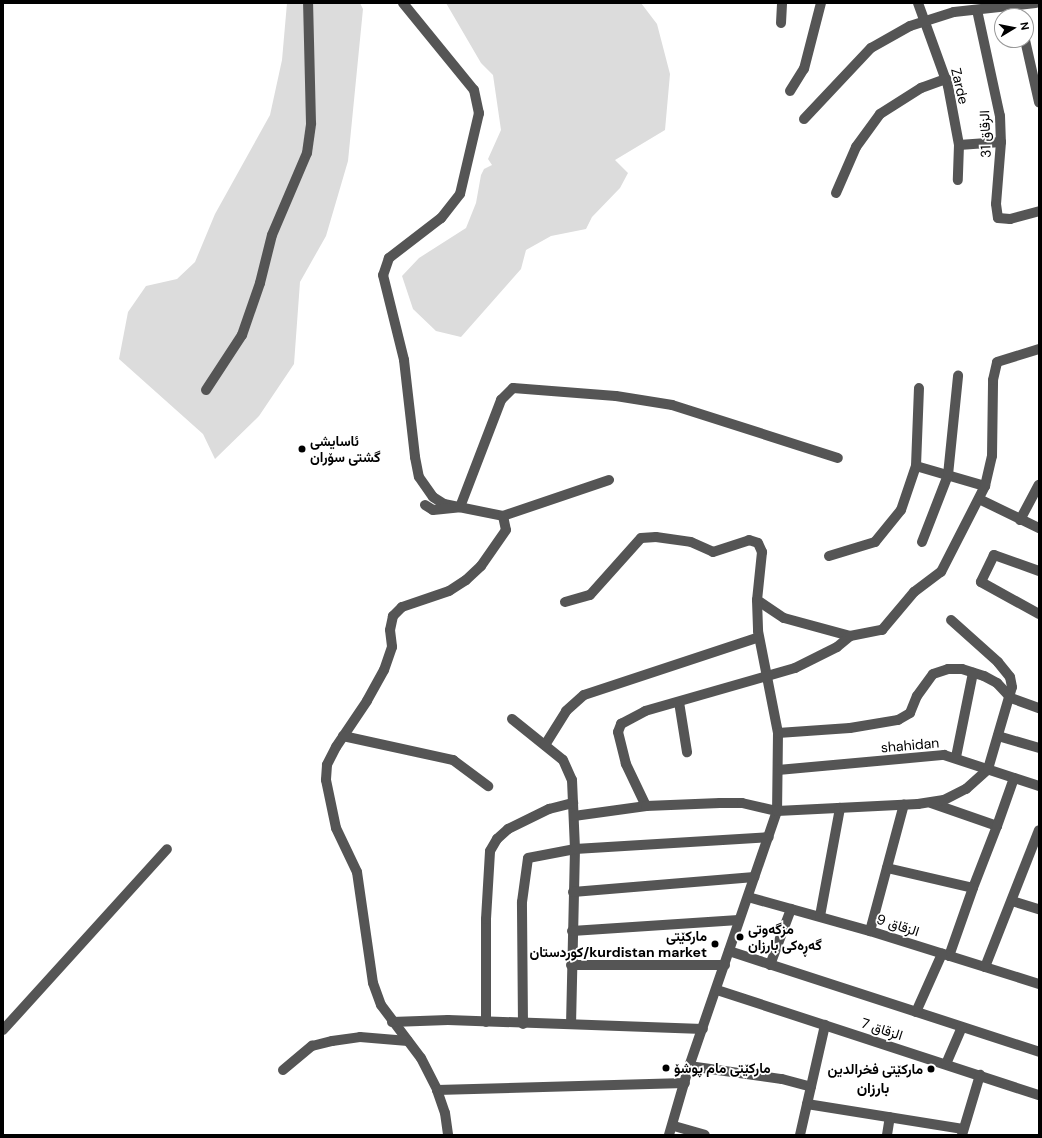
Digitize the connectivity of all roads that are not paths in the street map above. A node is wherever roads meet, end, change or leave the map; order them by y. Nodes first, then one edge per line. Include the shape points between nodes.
1 (308, 3) edge
2 (782, 3) edge
3 (821, 3) edge
4 (918, 3) edge
5 (1036, 3) edge
6 (404, 4) edge
7 (1019, 8) edge
8 (994, 9) edge
9 (977, 10) junction
10 (781, 22) dead end
11 (923, 22) junction
12 (1027, 48) edge
13 (946, 79) junction
14 (790, 91) dead end
15 (1039, 102) edge
16 (804, 119) dead end
17 (1001, 142) junction
18 (959, 145) junction
19 (958, 180) dead end
20 (836, 193) dead end
21 (1039, 211) edge
22 (1039, 349) edge
23 (958, 376) dead end
24 (919, 388) dead end
25 (206, 390) dead end
26 (838, 458) dead end
27 (916, 466) junction
28 (948, 475) junction
29 (609, 480) dead end
30 (1039, 485) edge
31 (985, 486) junction
32 (979, 499) junction
33 (425, 505) dead end
34 (460, 507) junction
35 (503, 516) junction
36 (1020, 520) junction
37 (1039, 528) edge
38 (922, 542) dead end
39 (829, 556) dead end
40 (1039, 571) edge
41 (757, 600) junction
42 (564, 602) dead end
43 (1039, 614) edge
44 (951, 620) dead end
45 (850, 636) junction
46 (759, 637) junction
47 (973, 673) junction
48 (768, 676) junction
49 (1012, 698) junction
50 (679, 702) junction
51 (1039, 708) edge
52 (512, 719) dead end
53 (778, 733) junction
54 (343, 736) junction
55 (998, 736) junction
56 (545, 745) junction
57 (1039, 748) edge
58 (687, 752) dead end
59 (956, 757) junction
60 (988, 769) junction
61 (778, 770) junction
62 (1014, 778) junction
63 (488, 786) dead end
64 (1039, 786) edge
65 (929, 802) junction
66 (573, 804) junction
67 (904, 804) junction
68 (646, 806) junction
69 (840, 808) junction
70 (777, 811) junction
71 (574, 816) junction
72 (997, 826) junction
73 (1039, 830) edge
74 (769, 837) junction
75 (575, 849) junction
76 (167, 850) dead end
77 (887, 868) junction
78 (754, 877) junction
79 (973, 888) junction
80 (574, 892) junction
81 (748, 897) junction
82 (1012, 901) junction
83 (791, 909) junction
84 (1039, 909) edge
85 (820, 916) junction
86 (739, 920) junction
87 (572, 930) junction
88 (870, 930) junction
89 (729, 951) junction
90 (945, 955) junction
91 (571, 965) junction
92 (725, 965) junction
93 (770, 965) junction
94 (986, 967) junction
95 (1039, 984) edge
96 (717, 990) junction
97 (916, 1012) junction
98 (392, 1022) junction
99 (486, 1022) junction
100 (523, 1024) junction
101 (571, 1024) junction
102 (825, 1025) junction
103 (962, 1027) junction
104 (703, 1029) junction
105 (3, 1030) edge
106 (408, 1040) junction
107 (1039, 1052) edge
108 (946, 1064) junction
109 (689, 1066) junction
110 (283, 1070) dead end
111 (980, 1075) junction
112 (685, 1083) junction
113 (811, 1087) junction
114 (437, 1090) junction
115 (1039, 1095) edge
116 (807, 1104) junction
117 (890, 1117) junction
118 (672, 1130) edge
119 (963, 1132) edge
120 (448, 1135) edge
121 (705, 1135) edge
122 (800, 1135) edge
123 (887, 1135) edge

1 - 25 street via 311,123 307,153 272,235 260,283 242,335
2 - 10 street
3 - 14 street via 804,69
4 - 11 street, Zarde
5 - 7 street
6 - 34 street via 474,90 479,113 476,136 460,194 441,218 389,258 383,275 404,360 419,477 433,497
8 - 9 street
9 - 11 street via 954,12
9 - 17 street, الزقاق 31 via 991,64
11 - 13 street, Zarde
11 - 16 street via 871,48
12 - 15 street
13 - 18 street, Zarde
13 - 20 street via 921,88 880,114 856,146
17 - 18 street
17 - 21 street, الزقاق 31 via 996,204 998,218 1010,219
18 - 19 street, Zarde
22 - 31 street via 997,362 993,380 992,456
23 - 28 street
24 - 27 street
26 - 34 street via 672,405 616,396 513,388 501,400
27 - 28 street
27 - 39 street via 901,510 875,542
28 - 31 street
28 - 38 street
29 - 35 street
30 - 36 street
31 - 32 street
32 - 36 street
32 - 45 street via 941,572 914,592 882,630
33 - 34 street via 433,510
34 - 35 street
35 - 54 street via 506,530 481,566 449,591 402,607 393,616 390,630 392,647 384,670
36 - 37 street
40 - 43 street via 994,555 981,582
41 - 42 street via 763,558 758,543 750,540 713,552 691,542 656,536 641,538 590,595
41 - 45 street via 784,618
41 - 46 street
44 - 49 street via 998,662 1010,677
45 - 48 street via 837,647 810,661
46 - 48 street
46 - 56 street via 584,695 566,711
47 - 49 street via 997,683
47 - 53 street via 962,669 948,669 933,674 917,696 910,713 898,720 850,728
47 - 59 street
48 - 50 street
48 - 53 street
49 - 51 street
49 - 55 street
50 - 58 street
50 - 68 street via 628,719 618,732 626,764
52 - 56 street
53 - 61 street
54 - 63 street via 453,760
54 - 98 street via 326,765 329,799 336,828 357,872 373,984 381,1005
55 - 57 street
55 - 60 street
56 - 66 street via 570,770
59 - 60 street, shahidan
59 - 61 street, shahidan via 944,755
60 - 62 street, shahidan
60 - 65 street via 966,789 944,800
61 - 70 street
62 - 64 street, shahidan
62 - 72 street
65 - 67 street
65 - 72 street
66 - 71 street
66 - 99 street via 549,809 508,829 497,839 490,851 486,919
67 - 69 street
67 - 77 street
68 - 70 street via 742,803
68 - 71 street
69 - 70 street
69 - 85 street
70 - 74 street
71 - 75 street
72 - 79 street
73 - 82 street
74 - 75 street
74 - 78 street
75 - 80 street
75 - 100 street via 534,855 528,858 525,866
76 - 105 street
77 - 79 street
77 - 88 street
78 - 80 street
78 - 81 street
79 - 90 street
80 - 87 street
81 - 83 street, الزقاق 9
81 - 86 street
82 - 84 street
82 - 94 street
83 - 85 street, الزقاق 9
83 - 93 street
85 - 88 street, الزقاق 9
86 - 87 street
86 - 89 street
87 - 91 street
88 - 90 street, الزقاق 9
89 - 92 street
89 - 93 street
90 - 94 street, الزقاق 9
90 - 97 street
91 - 92 street
91 - 101 street
92 - 96 street
93 - 97 street
94 - 95 street, الزقاق 9
96 - 102 street, الزقاق 7
96 - 104 street
97 - 103 street
98 - 99 street
98 - 106 street
99 - 100 street
100 - 101 street
101 - 104 street
102 - 108 street, الزقاق 7
102 - 113 street
103 - 107 street
103 - 108 street
104 - 109 street
106 - 110 street via 360,1037 332,1041 312,1046
106 - 114 street
108 - 111 street, الزقاق 7
109 - 112 street
109 - 113 street via 782,1079
111 - 115 street, الزقاق 7
111 - 119 street
112 - 114 street
112 - 118 street
113 - 116 street
114 - 120 street via 445,1113
116 - 117 street
116 - 122 street
117 - 119 street
117 - 123 street
118 - 121 street

